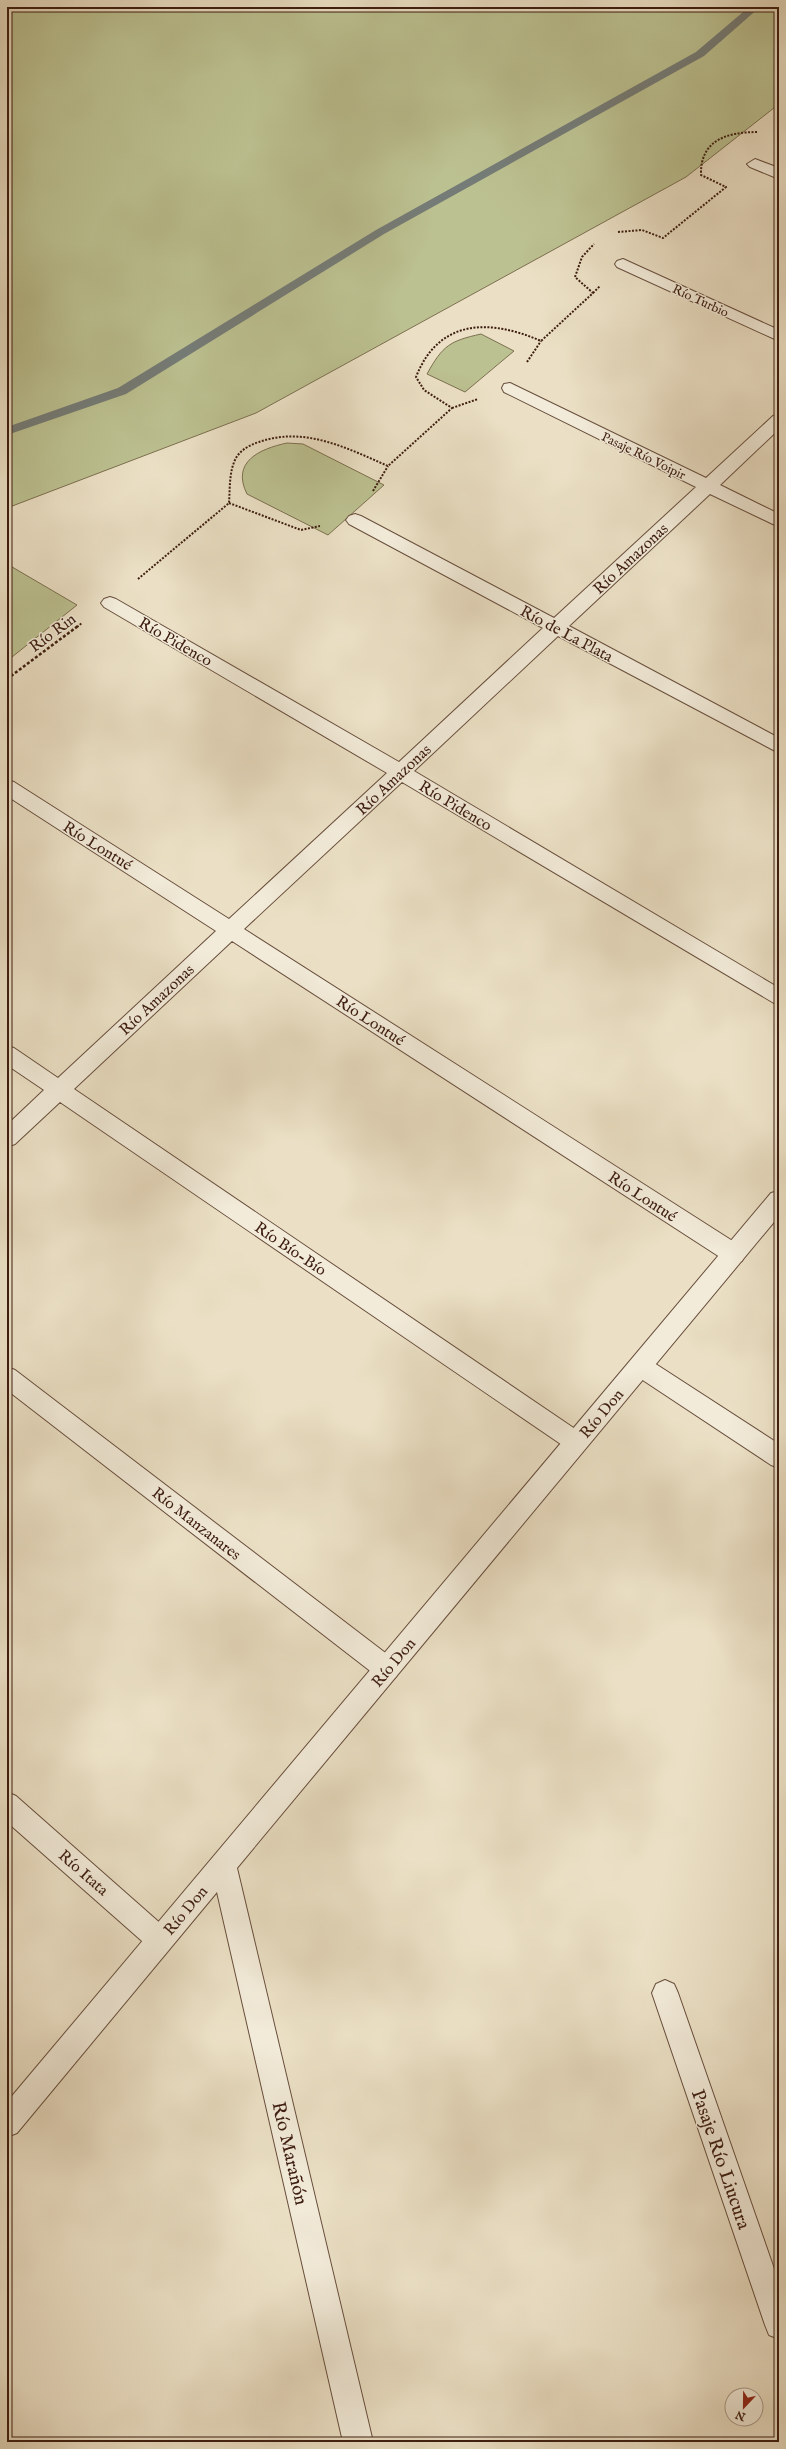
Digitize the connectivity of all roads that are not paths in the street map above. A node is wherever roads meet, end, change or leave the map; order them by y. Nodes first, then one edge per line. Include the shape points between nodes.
1 (755, 164) dead end
2 (779, 174) edge
3 (623, 264) dead end
4 (779, 336) edge
5 (510, 388) dead end
6 (779, 420) edge
7 (708, 486) junction
8 (355, 520) road end
9 (779, 521) edge
10 (110, 603) road end
11 (557, 627) junction
12 (779, 746) edge
13 (400, 772) junction
14 (7, 787) edge
15 (231, 929) junction
16 (779, 998) edge
17 (7, 1054) edge
18 (58, 1090) junction
19 (7, 1138) edge
20 (779, 1200) edge
21 (734, 1254) junction
22 (640, 1366) junction
23 (7, 1377) edge
24 (576, 1442) junction
25 (779, 1458) edge
26 (387, 1669) junction
27 (7, 1805) edge
28 (223, 1864) junction
29 (160, 1940) junction
30 (665, 1993) dead end
31 (7, 2123) edge
32 (779, 2325) edge
33 (358, 2442) edge

1 - 2 street
3 - 4 street, Río Turbio
5 - 7 street, Pasaje Río Voipir
6 - 7 street, Río Amazonas
7 - 9 street, Pasaje Río Voipir
7 - 11 street, Río Amazonas
8 - 11 street, Río de La Plata
10 - 13 street, Río Pidenco
11 - 12 street, Río de La Plata
11 - 13 street, Río Amazonas
13 - 15 street, Río Amazonas
13 - 16 street, Río Pidenco
14 - 15 street, Río Lontué
15 - 18 street, Río Amazonas
15 - 21 street, Río Lontué
17 - 18 street, Río Bío-Bío
18 - 19 street, Río Amazonas
18 - 24 street, Río Bío-Bío
20 - 21 street, Río Don
21 - 22 street, Río Don
22 - 24 street, Río Don
22 - 25 street
23 - 26 street, Río Manzanares
24 - 26 street, Río Don
26 - 28 street, Río Don
27 - 29 street, Río Itata
28 - 29 street, Río Don
28 - 33 street, Río Marañón
29 - 31 street, Río Don
30 - 32 street, Pasaje Río Liucura

